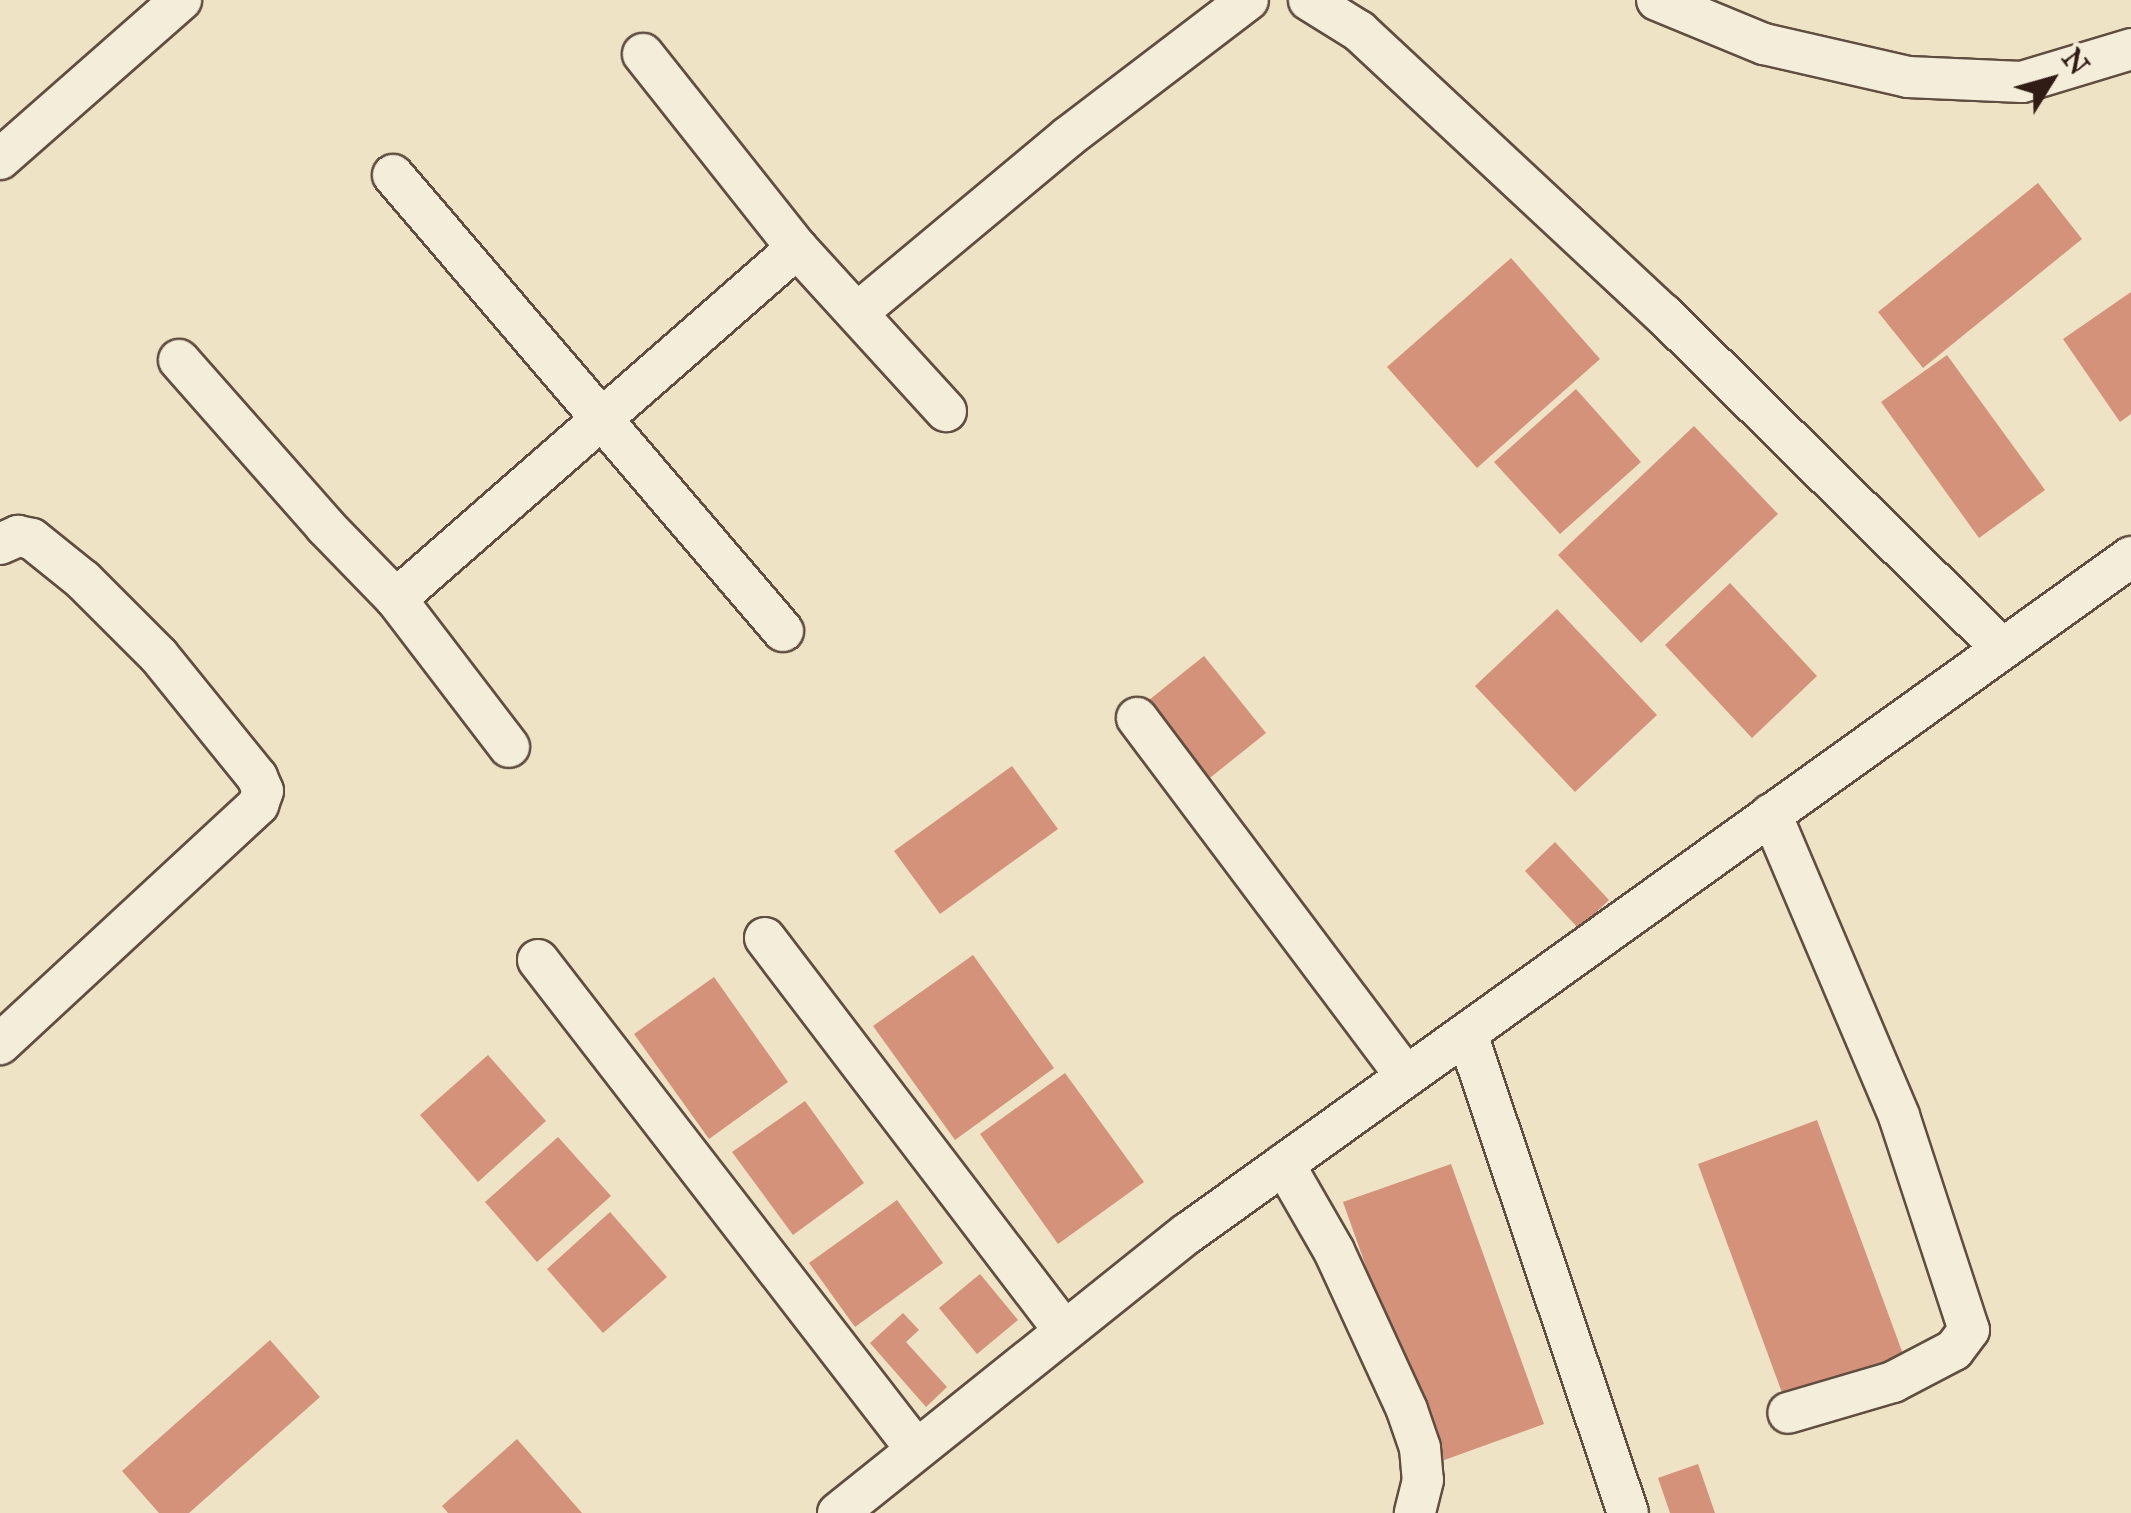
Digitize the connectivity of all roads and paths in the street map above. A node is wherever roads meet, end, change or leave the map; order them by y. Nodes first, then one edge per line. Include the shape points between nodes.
1 (180, 0) edge
2 (1248, 0) edge
3 (1310, 0) edge
4 (1657, 0) edge
5 (2131, 49) edge
6 (643, 54) dead end
7 (0, 159) edge
8 (393, 175) dead end
9 (797, 248) junction
10 (857, 313) junction
11 (179, 360) dead end
12 (946, 411) dead end
13 (602, 416) junction
14 (0, 544) edge
15 (2131, 557) edge
16 (396, 598) junction
17 (783, 631) dead end
18 (2002, 648) junction
19 (1137, 718) dead end
20 (509, 747) dead end
21 (1771, 814) junction
22 (766, 938) dead end
23 (538, 960) dead end
24 (1467, 1034) junction
25 (0, 1044) edge
26 (1406, 1076) junction
27 (1284, 1164) junction
28 (1064, 1330) junction
29 (1788, 1413) dead end
30 (916, 1449) junction
31 (838, 1513) edge
32 (1415, 1513) edge
33 (1628, 1513) edge

1 - 7 street
2 - 10 street via 1068,136
3 - 18 street via 1359,31 1663,314
4 - 5 street via 1764,44 1908,76 2022,82
6 - 9 street
8 - 13 street
9 - 10 street
9 - 13 street
10 - 12 street
11 - 16 street
13 - 16 street
13 - 17 street
14 - 25 street via 18,536 32,540 83,580 159,656 264,792 258,805
15 - 18 street
16 - 20 street
18 - 21 street
19 - 26 street
21 - 24 street
21 - 29 street via 1899,1116 1969,1330 1954,1350 1893,1382
22 - 28 street
23 - 30 street
24 - 26 street
24 - 33 street
26 - 27 street
27 - 28 street
27 - 32 street via 1334,1250 1407,1410 1424,1480
28 - 30 street
30 - 31 street

